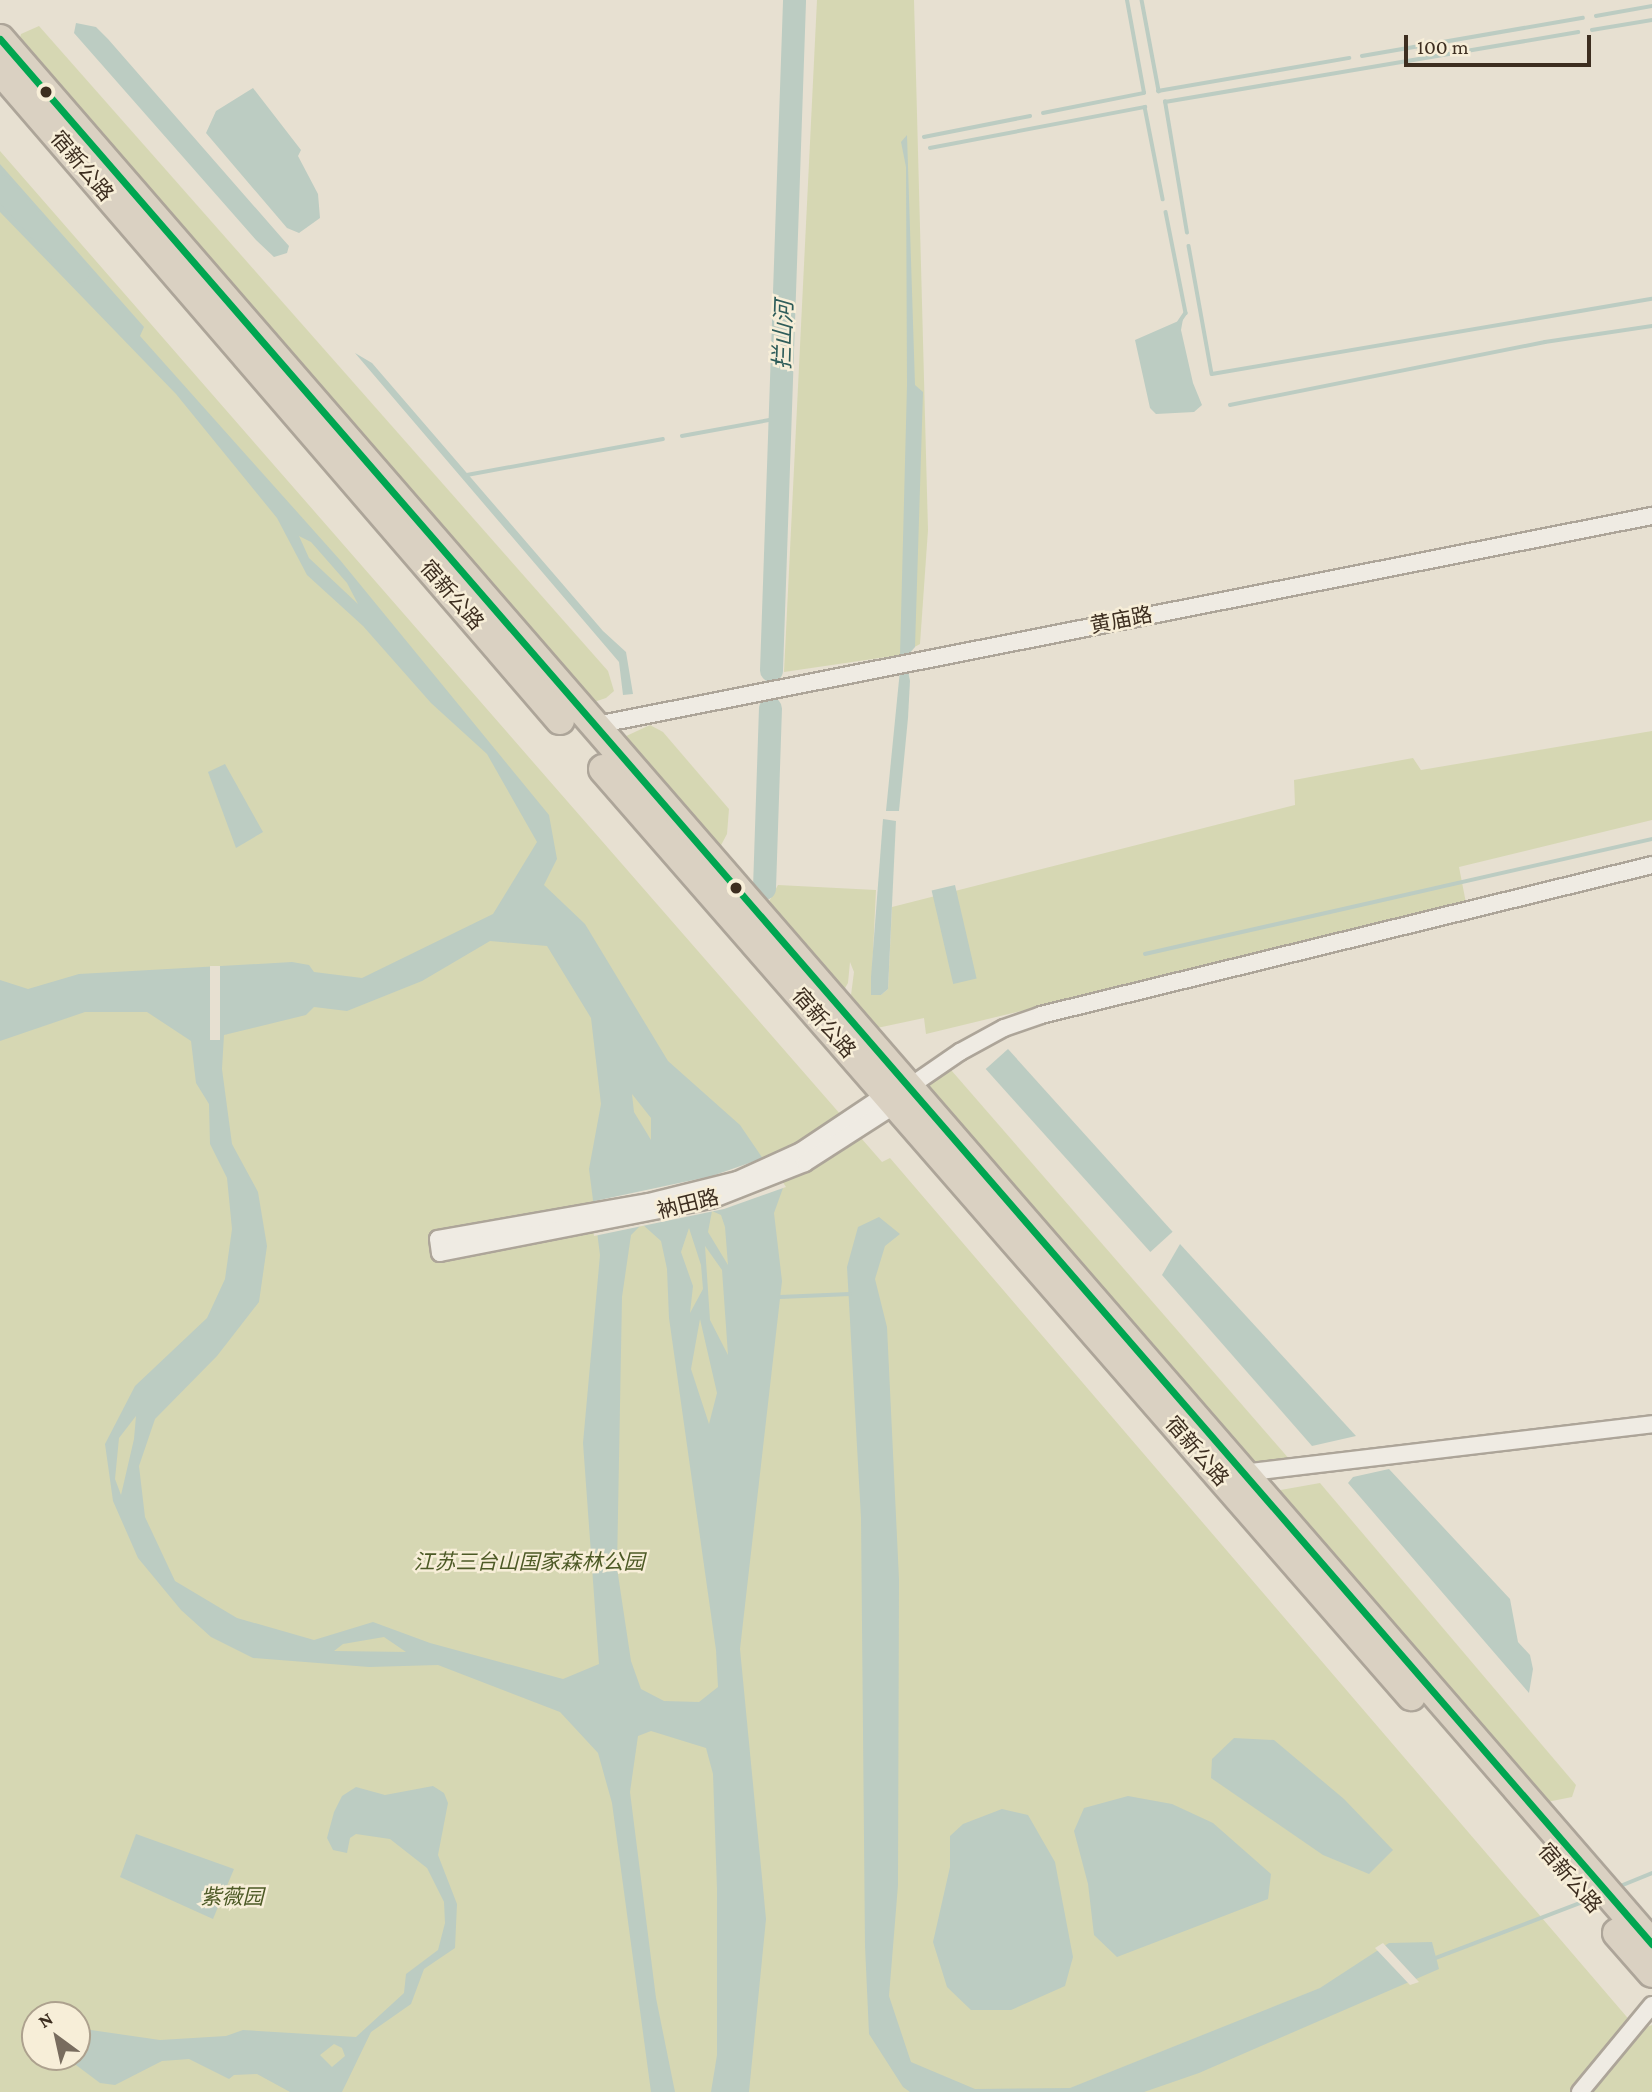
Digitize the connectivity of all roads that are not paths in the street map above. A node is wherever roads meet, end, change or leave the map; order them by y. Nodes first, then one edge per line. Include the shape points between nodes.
1 (0, 39) edge
2 (0, 70) edge
3 (1652, 516) edge
4 (591, 726) junction
5 (1652, 865) edge
6 (902, 1092) junction
7 (439, 1246) dead end
8 (1652, 1424) edge
9 (1243, 1473) junction
10 (1575, 1869) junction
11 (1615, 1917) junction
12 (1652, 1944) edge
13 (1652, 1973) edge
14 (1652, 2006) edge
15 (1580, 2092) edge

1 - 4 highway, 宿新公路
2 - 6 highway, 宿新公路
3 - 4 street, 黄庙路
4 - 6 highway, 宿新公路
5 - 6 street, 衲田路 via 1041,1015 1004,1028 960,1052
6 - 7 street, 衲田路 via 803,1157 737,1180 587,1218
6 - 9 highway, 宿新公路
6 - 10 highway, 宿新公路
8 - 9 street
9 - 10 highway, 宿新公路
10 - 11 highway, 宿新公路
11 - 12 highway, 宿新公路
11 - 13 highway, 宿新公路
14 - 15 street

